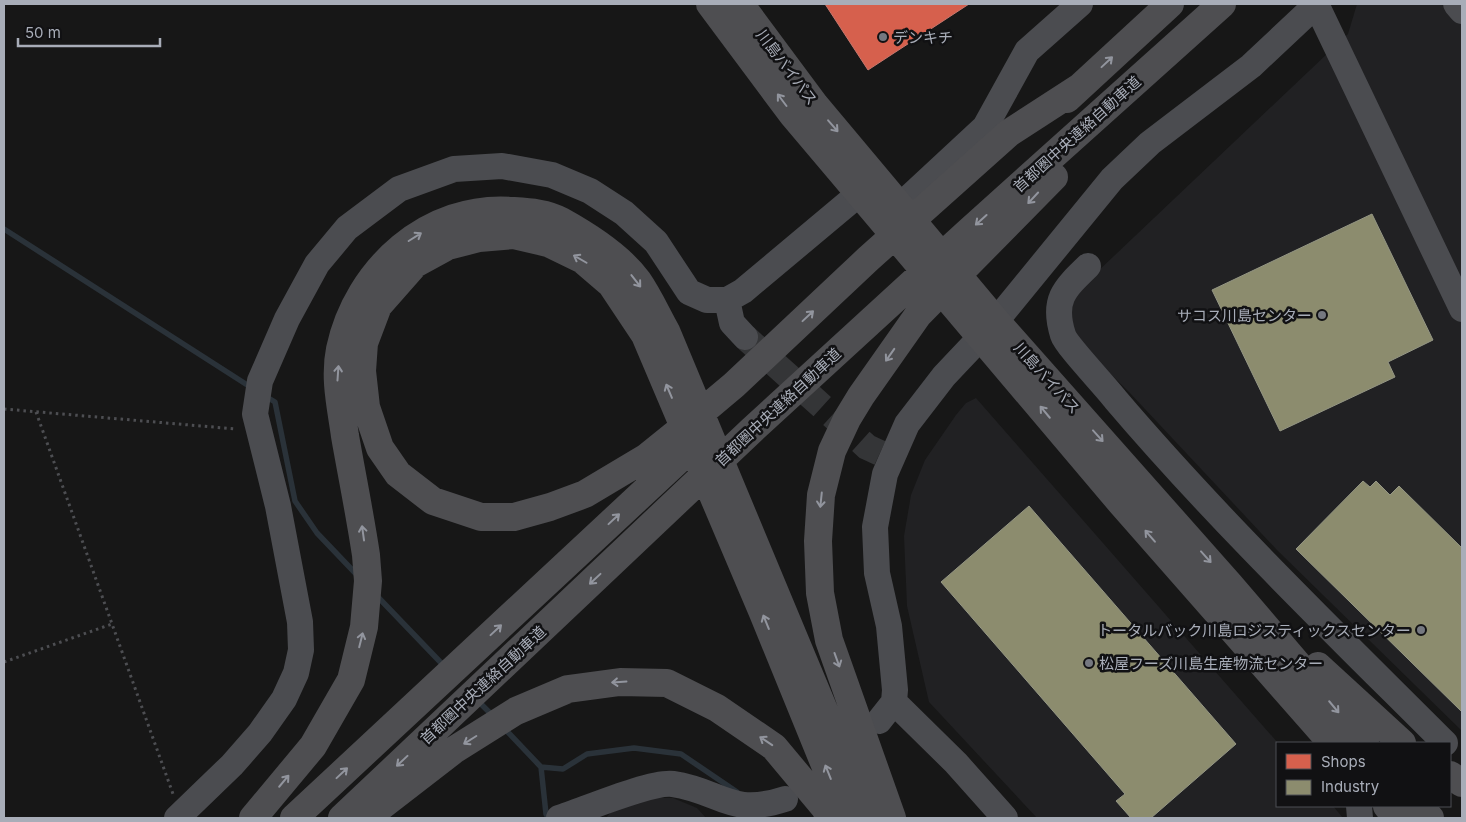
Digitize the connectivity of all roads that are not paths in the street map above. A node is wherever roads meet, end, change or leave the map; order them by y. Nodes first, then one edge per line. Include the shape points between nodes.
1 (710, 4) edge
2 (740, 4) edge
3 (1080, 4) edge
4 (1222, 4) edge
5 (1316, 4) edge
6 (1456, 4) edge
7 (1166, 7) edge
8 (1462, 11) edge
9 (1187, 36) junction
10 (860, 193) junction
11 (901, 205) junction
12 (1088, 266) dead end
13 (727, 300) junction
14 (1462, 309) edge
15 (988, 328) junction
16 (745, 338) tunnel mouth
17 (652, 468) junction
18 (1230, 585) junction
19 (1331, 742) edge
20 (1364, 742) edge
21 (1401, 742) edge
22 (1444, 742) edge
23 (1451, 749) edge
24 (1462, 756) edge
25 (1451, 776) edge
26 (1462, 783) edge
27 (785, 799) dead end
28 (1387, 807) edge
29 (1420, 807) edge
30 (749, 809) edge
31 (178, 817) edge
32 (565, 817) edge
33 (253, 818) edge
34 (294, 818) edge
35 (342, 818) edge
36 (366, 818) edge
37 (830, 818) edge
38 (843, 818) edge
39 (873, 818) edge
40 (892, 818) edge
41 (1005, 818) edge
42 (1397, 818) edge
43 (1430, 818) edge

10 -> 1 highway, 川島バイパス via 792,114
2 -> 11 highway, 川島バイパス via 815,105
3 - 11 street via 1027,51 985,126
4 - 9 highway, 首都圏中央連絡自動車道
5 - 14 street
5 - 15 street via 1251,66 1150,143 1112,179
6 - 8 street
17 -> 7 highway, 首都圏中央連絡自動車道
9 -> 35 highway, 首都圏中央連絡自動車道 via 752,430
9 -> 40 highway via 918,315 861,396 832,451 821,495 818,541 820,593 829,640
10 - 13 street via 744,291
10 - 15 highway, 川島バイパス
11 - 15 highway, 川島バイパス
12 - 22 street via 1061,296 1058,312 1063,337 1222,518
13 - 16 street via 732,322
13 - 31 street via 707,300 690,292 656,242 624,213 590,191 552,174 502,166 454,170 399,189 347,228 317,264 287,319 260,381 255,414 278,506 300,622 300,658 296,673 284,699 260,732
15 -> 18 highway, 川島バイパス
19 -> 15 highway, 川島バイパス via 1128,511
15 - 41 street via 944,376 886,455 875,527 877,573 894,668 886,711 956,763
34 -> 17 highway, 首都圏中央連絡自動車道 via 451,672
38 -> 17 highway via 836,792 645,335 611,284 583,260 548,244 514,235 479,238 448,246 415,264 378,306 364,344 362,371 366,407 380,448 398,474 433,501 481,518 514,517 550,507
18 -> 20 highway, 川島バイパス
18 - 21 highway
23 - 24 street
25 - 26 highway
27 - 30 street
28 - 42 highway
29 - 43 highway
30 - 32 street via 673,784 656,784
33 -> 39 highway via 313,746 351,680 364,627 367,591 361,519 337,385 346,326 362,292 389,257 409,240 436,224 496,209 531,212 560,220 608,252 638,280 666,331 850,774
37 -> 36 highway via 774,747 717,708 667,683 620,682 568,689 516,711 454,750

